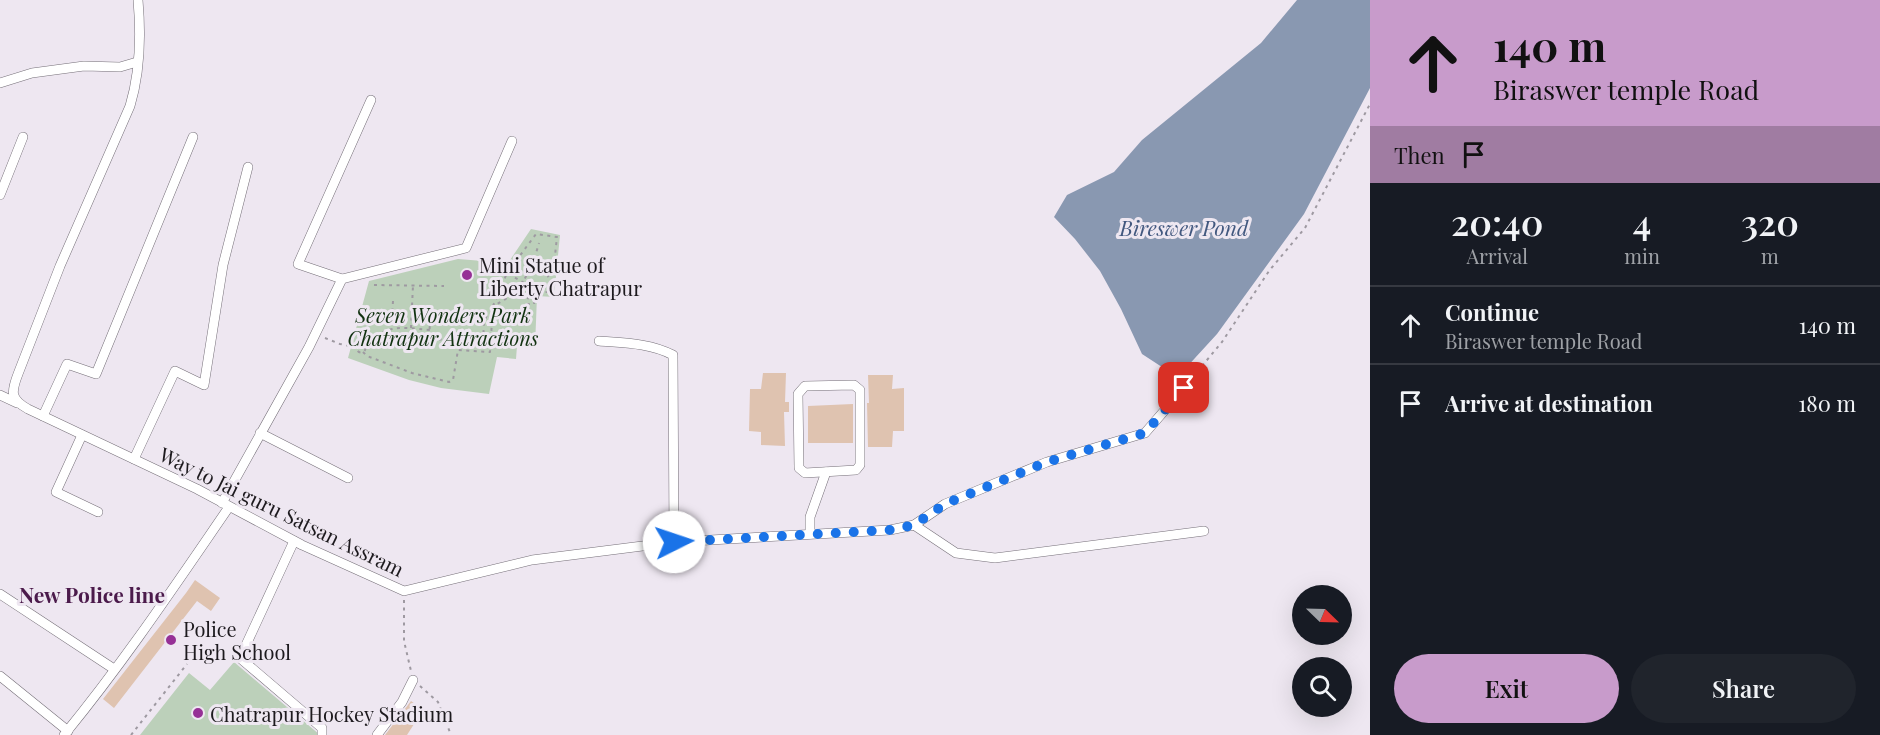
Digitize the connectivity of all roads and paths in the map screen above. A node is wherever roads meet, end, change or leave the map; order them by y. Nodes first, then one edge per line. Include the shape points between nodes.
1 (138, 0) edge
2 (137, 62) junction
3 (0, 83) edge
4 (371, 100) dead end
5 (1370, 104) edge
6 (23, 137) dead end
7 (193, 137) dead end
8 (512, 141) dead end
9 (248, 166) dead end
10 (0, 195) edge
11 (539, 243) dead end
12 (533, 261) junction
13 (507, 273) junction
14 (342, 279) junction
15 (523, 283) junction
16 (374, 285) dead end
17 (413, 285) junction
18 (530, 285) junction
19 (444, 286) dead end
20 (393, 301) dead end
21 (493, 306) junction
22 (492, 314) junction
23 (484, 321) junction
24 (411, 328) junction
25 (430, 330) junction
26 (453, 331) junction
27 (462, 331) junction
28 (315, 334) junction
29 (599, 340) dead end
30 (363, 344) junction
31 (356, 347) junction
32 (363, 352) junction
33 (1197, 373) joint
34 (0, 395) edge
35 (17, 403) junction
36 (44, 416) junction
37 (260, 433) junction
38 (82, 435) junction
39 (134, 459) junction
40 (826, 472) junction
41 (348, 478) dead end
42 (225, 505) junction
43 (98, 512) dead end
44 (914, 525) junction
45 (1204, 531) dead end
46 (810, 534) junction
47 (294, 541) junction
48 (674, 542) junction
49 (404, 591) junction
50 (0, 594) edge
51 (187, 664) dead end
52 (114, 669) junction
53 (0, 676) edge
54 (413, 680) junction
55 (66, 733) edge
56 (130, 735) edge
57 (322, 735) edge
58 (377, 735) edge
59 (451, 735) edge

1 - 2 street
2 - 3 street via 120,67 84,66 32,73
2 - 35 street via 130,106 60,266 13,388
4 - 14 street via 298,264
5 - 33 path via 1305,228 1269,271
6 - 10 street
7 - 36 street via 96,374 66,364
8 - 14 street via 466,248
9 - 39 street via 223,265 204,385 175,371
11 - 12 path
12 - 15 path
12 - 18 path via 553,263 548,277 550,285
13 - 15 path
13 - 18 path via 536,234 557,237 551,292 535,292 534,304 527,304
13 - 21 path
14 - 28 street
15 - 18 path
15 - 21 path
16 - 17 path
17 - 19 path
17 - 24 path
20 - 30 path via 392,317 364,312 367,325
21 - 22 path
22 - 23 path
22 - 32 path via 490,352 458,350 453,380 449,382 412,373
23 - 27 path via 463,320
23 - 27 path via 483,344 462,342
24 - 25 path
24 - 30 path via 386,330
25 - 26 path via 430,322 454,323
25 - 26 path via 429,339 453,340
26 - 27 path
28 - 31 path
28 - 37 street
29 - 48 street via 638,344 673,355
30 - 31 path
30 - 32 path
31 - 32 path
33 - 44 street via 1145,433 1047,462 945,504
34 - 35 street, Way to Jai guru Satsan Assram
35 - 36 street, Way to Jai guru Satsan Assram
36 - 38 street, Way to Jai guru Satsan Assram
37 - 41 street
37 - 42 street
38 - 39 street, Way to Jai guru Satsan Assram
38 - 43 street via 56,492
39 - 42 street, Way to Jai guru Satsan Assram
40 - 40 street via 856,470 860,465 860,390 854,386 805,386 798,394 799,468 805,472
40 - 46 street via 810,517
42 - 47 street, Way to Jai guru Satsan Assram
42 - 52 street via 187,570
44 - 45 street via 956,553 995,558
44 - 46 street, Way to Jai guru Satsan Assram
46 - 48 street, Way to Jai guru Satsan Assram
47 - 49 street, Way to Jai guru Satsan Assram
47 - 57 street via 240,657 322,728
48 - 49 street, Way to Jai guru Satsan Assram via 532,560
49 - 54 path via 404,641
50 - 52 street
51 - 56 path
52 - 55 street
53 - 55 street
54 - 58 street
54 - 59 path via 438,702

